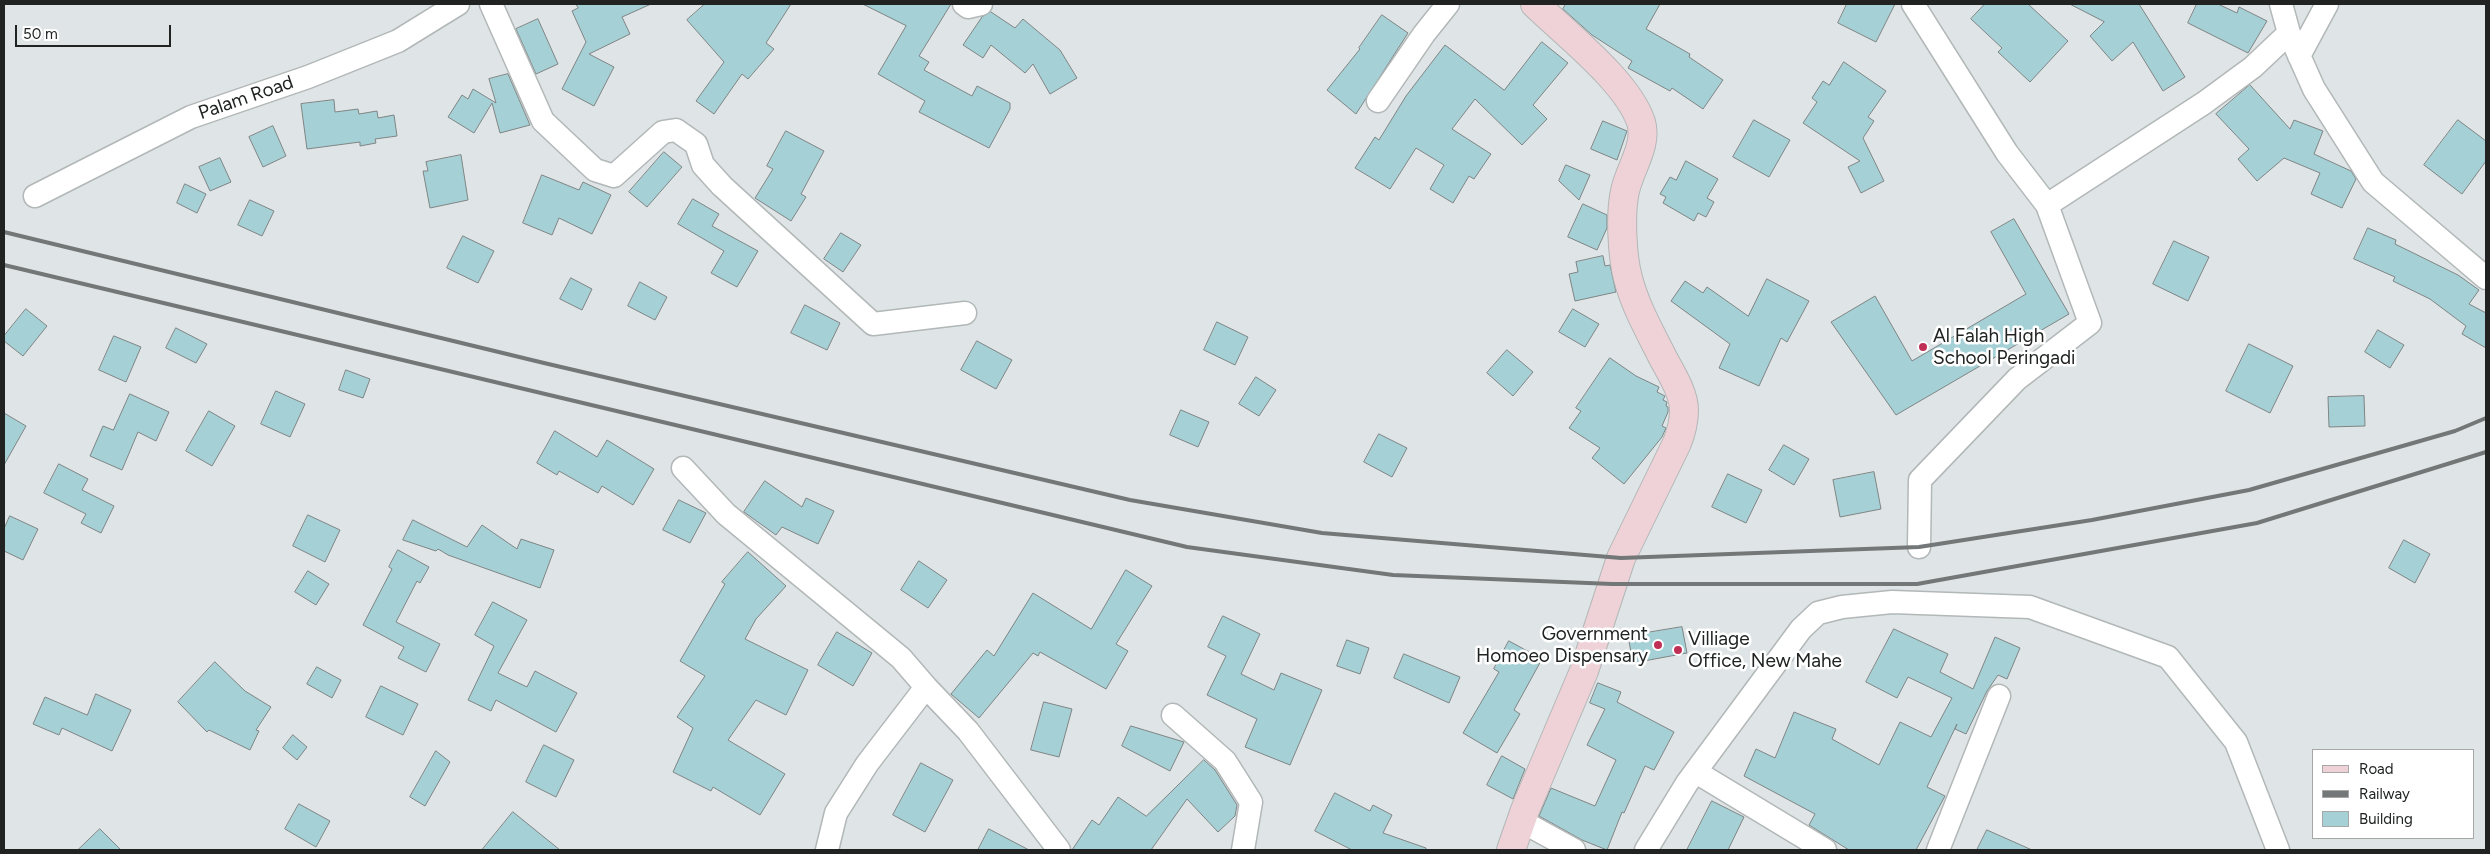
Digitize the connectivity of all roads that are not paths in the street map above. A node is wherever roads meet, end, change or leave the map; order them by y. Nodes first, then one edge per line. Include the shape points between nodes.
1 (458, 4) edge
2 (492, 4) edge
3 (964, 4) edge
4 (981, 4) edge
5 (1448, 4) edge
6 (1534, 4) edge
7 (1913, 4) edge
8 (2281, 4) edge
9 (2328, 4) edge
10 (2289, 33) junction
11 (2299, 56) junction
12 (1378, 101) dead end
13 (34, 196) dead end
14 (2046, 205) junction
15 (2486, 278) edge
16 (965, 313) dead end
17 (683, 468) dead end
18 (1919, 547) dead end
19 (926, 687) junction
20 (1999, 696) dead end
21 (1173, 714) dead end
22 (1696, 772) junction
23 (1521, 821) junction
24 (827, 850) edge
25 (1059, 850) edge
26 (1242, 850) edge
27 (1511, 850) edge
28 (1574, 850) edge
29 (1646, 850) edge
30 (1825, 850) edge
31 (1938, 850) edge
32 (2278, 850) edge

1 - 13 street, Palam Road via 398,41 308,77 191,117
2 - 16 street via 544,121 595,170 614,176 663,132 676,130 696,144 703,165 722,186 873,324
3 - 4 street via 968,7
5 - 12 street
6 - 23 main road via 1614,79 1641,122 1643,140 1625,190 1622,213 1627,276 1641,316 1678,388 1684,409 1677,443 1621,558 1584,671
7 - 14 street via 2006,153
8 - 10 street
9 - 11 street
10 - 11 street
10 - 14 street via 2253,67 2204,103
11 - 15 street via 2314,89 2373,182
14 - 18 street via 2090,323 2017,379 1920,480
17 - 19 street via 726,514 901,658
19 - 24 street via 867,764 836,813
19 - 25 street via 968,732
20 - 31 street
21 - 26 street via 1225,760 1251,802
22 - 29 street
22 - 30 street
22 - 32 street via 1801,629 1818,613 1892,602 2030,607 2168,657 2236,742
23 - 27 main road
23 - 28 street

